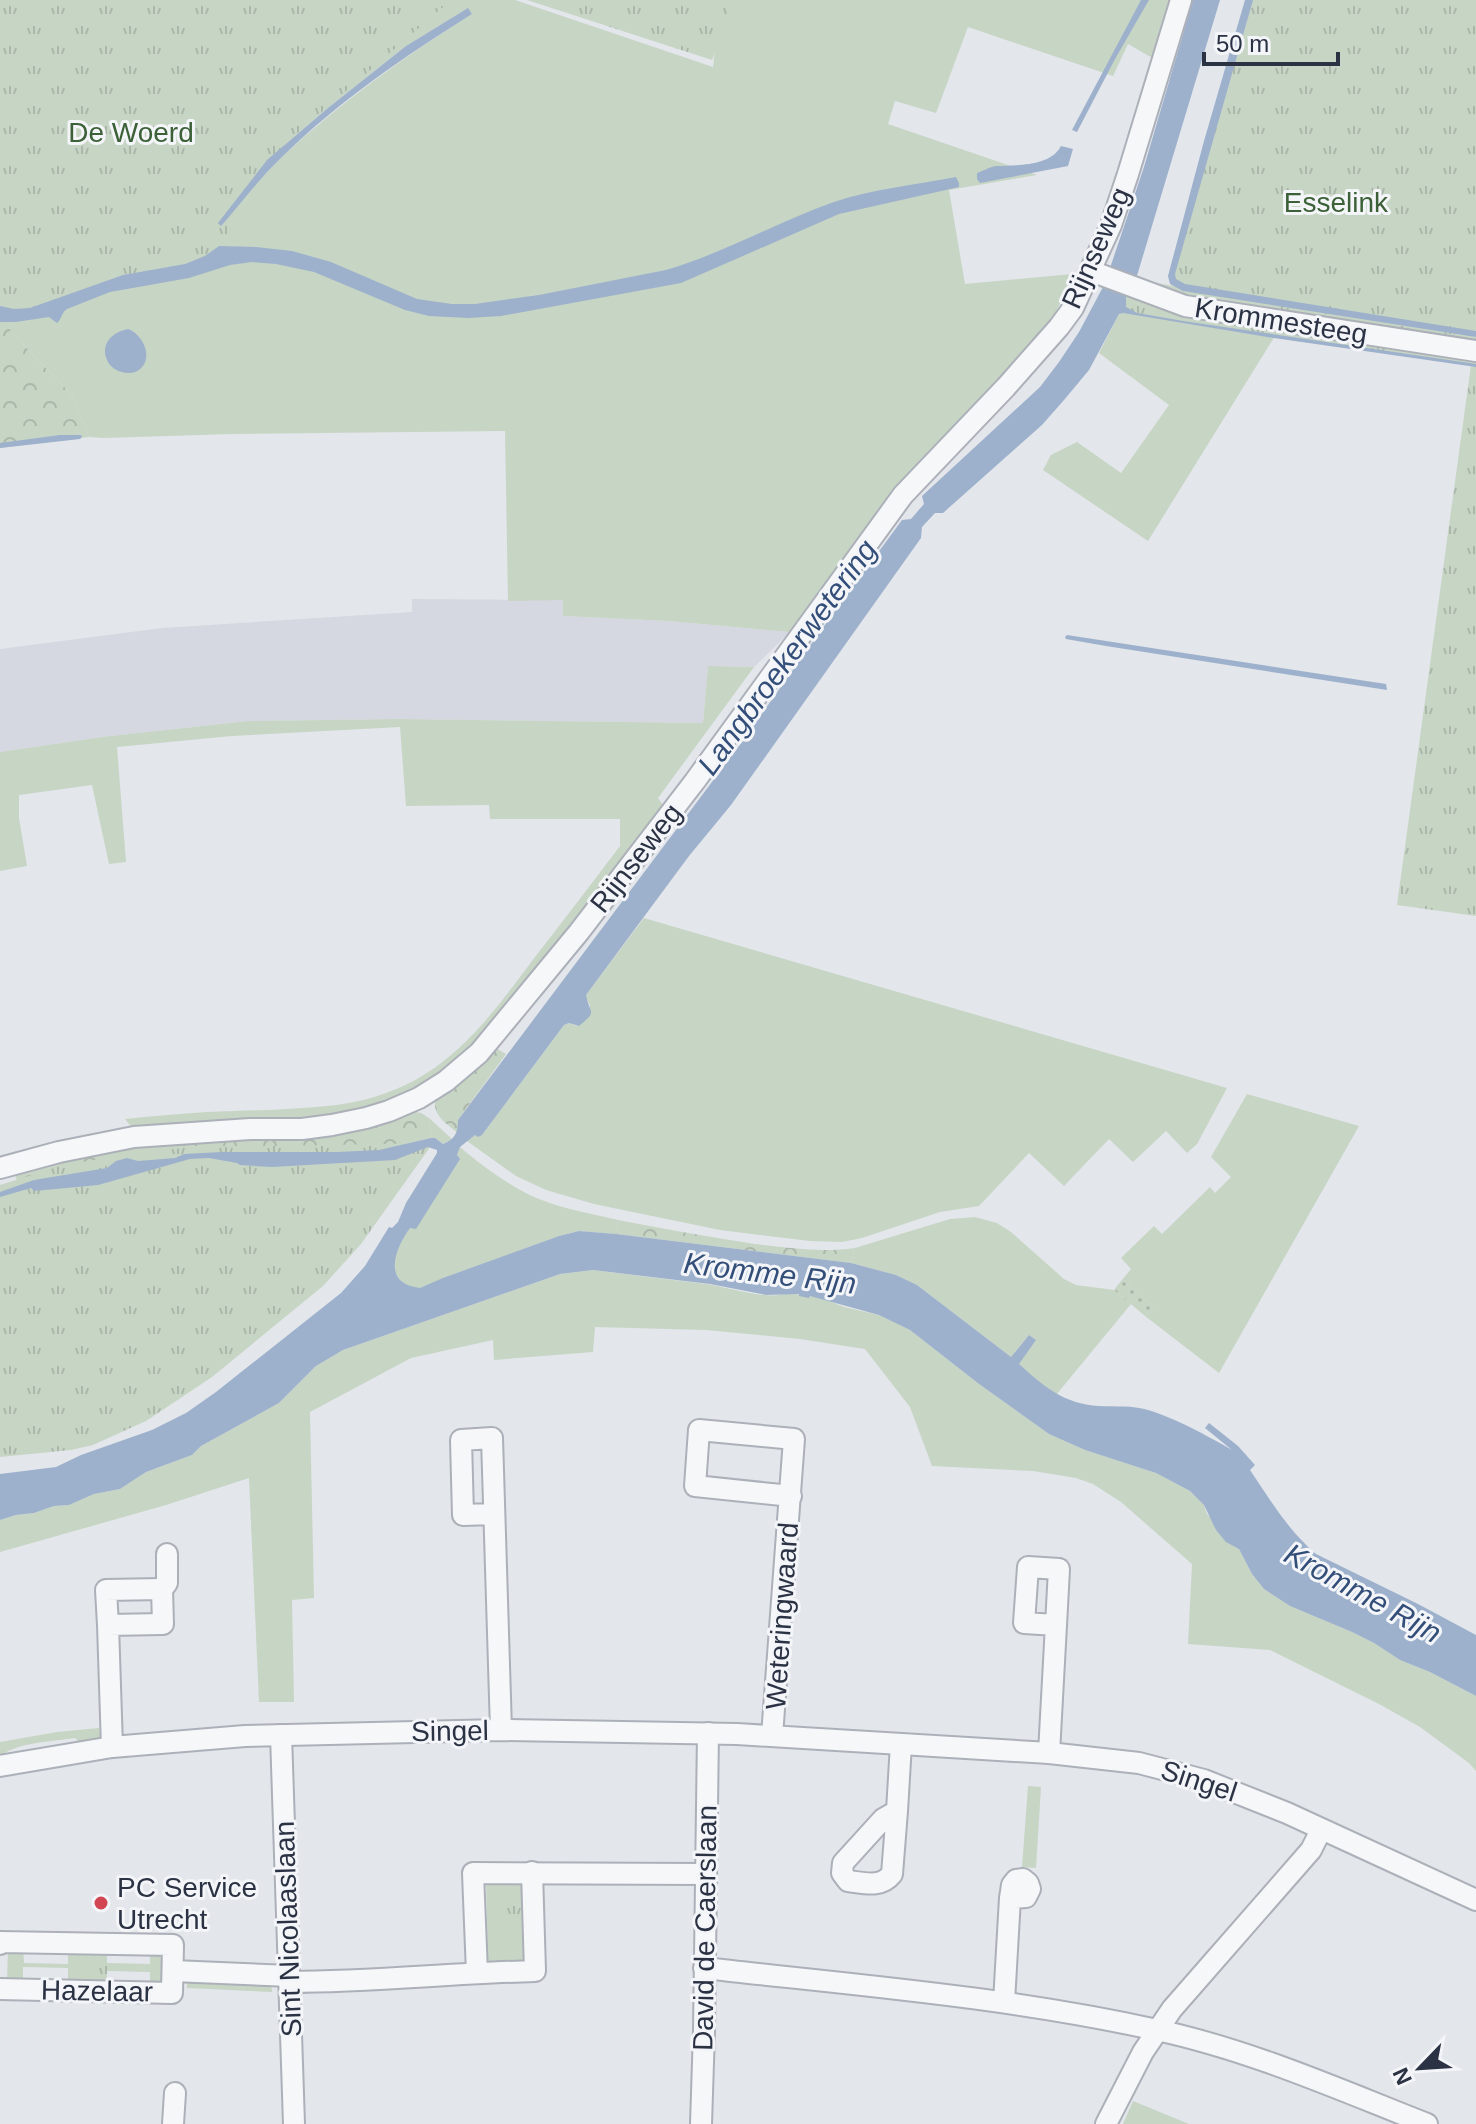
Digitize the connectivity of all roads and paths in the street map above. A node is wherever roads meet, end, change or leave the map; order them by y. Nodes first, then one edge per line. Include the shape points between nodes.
1 (1181, 0) edge
2 (1108, 278) junction
3 (1476, 351) edge
4 (0, 1168) edge
5 (791, 1496) junction
6 (493, 1514) dead end
7 (167, 1554) dead end
8 (162, 1589) junction
9 (108, 1625) junction
10 (1056, 1625) dead end
11 (501, 1730) junction
12 (708, 1733) junction
13 (281, 1735) junction
14 (772, 1736) junction
15 (901, 1744) junction
16 (112, 1747) junction
17 (1049, 1753) junction
18 (0, 1766) edge
19 (897, 1811) dead end
20 (1321, 1830) junction
21 (532, 1872) junction
22 (706, 1874) junction
23 (1010, 1898) dead end
24 (1476, 1900) edge
25 (0, 1944) edge
26 (704, 1968) junction
27 (173, 1971) junction
28 (477, 1973) junction
29 (290, 1979) junction
30 (0, 1989) edge
31 (1004, 2002) junction
32 (1158, 2030) junction
33 (175, 2093) dead end
34 (173, 2124) edge
35 (294, 2124) edge
36 (701, 2124) edge
37 (1106, 2124) edge
38 (1427, 2124) edge

1 - 2 street, Rijnseweg via 1111,225
2 - 3 street, Krommesteeg via 1185,306
2 - 4 street, Rijnseweg via 1073,308 903,495 656,832 503,1026 462,1068 408,1103 332,1125 134,1137
5 - 5 street, Weteringwaard via 794,1439 699,1430 695,1486
5 - 14 street, Weteringwaard
6 - 11 street
7 - 8 street via 167,1583
8 - 9 street via 163,1624
8 - 9 street via 106,1590
9 - 16 street
10 - 17 street
11 - 12 street, Singel
11 - 13 street, Singel
12 - 14 street, Singel
12 - 22 street, David de Caerslaan
13 - 16 street, Singel
13 - 29 street, Sint Nicolaaslaan
14 - 15 street, Singel
15 - 17 street, Singel
15 - 19 street
16 - 18 street, Singel
17 - 20 street, Singel via 1177,1772
20 - 24 street, Singel
20 - 32 street via 1311,1850
21 - 22 street
21 - 28 street, Hazelaar via 535,1971
21 - 28 street via 473,1873
22 - 26 street, David de Caerslaan
23 - 31 street
25 - 27 street, Hazelaar via 173,1945
26 - 31 street
26 - 36 street, David de Caerslaan
27 - 29 street, Hazelaar
27 - 30 street, Hazelaar via 172,1993
28 - 29 street, Hazelaar via 342,1982
29 - 35 street, Sint Nicolaaslaan
31 - 32 street
32 - 37 street
32 - 38 street via 1258,2058
33 - 34 street

